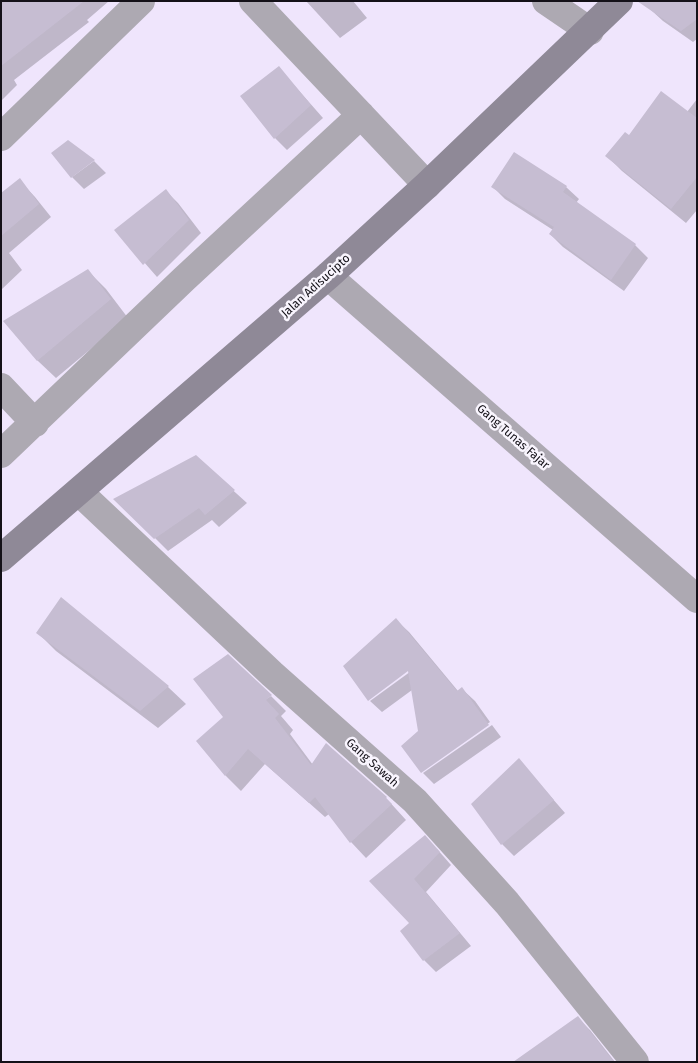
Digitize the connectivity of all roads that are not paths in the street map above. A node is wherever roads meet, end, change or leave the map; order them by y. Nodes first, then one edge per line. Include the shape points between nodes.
1 (141, 1) edge
2 (253, 1) edge
3 (546, 1) edge
4 (618, 1) edge
5 (590, 30) junction
6 (361, 115) junction
7 (1, 137) edge
8 (427, 185) junction
9 (328, 276) junction
10 (1, 387) edge
11 (35, 423) junction
12 (1, 454) edge
13 (79, 492) junction
14 (1, 558) edge
15 (697, 599) edge
16 (635, 1062) edge

1 - 7 street
2 - 6 street
3 - 5 street
4 - 5 main road, Jalan Adisucipto
5 - 8 main road, Jalan Adisucipto
6 - 8 street
6 - 11 street
8 - 9 main road, Jalan Adisucipto
9 - 13 main road, Jalan Adisucipto
9 - 15 street, Gang Tunas Fajar
10 - 11 street
11 - 12 street
13 - 14 main road, Jalan Adisucipto
13 - 16 street, Gang Sawah via 414,802 507,903

